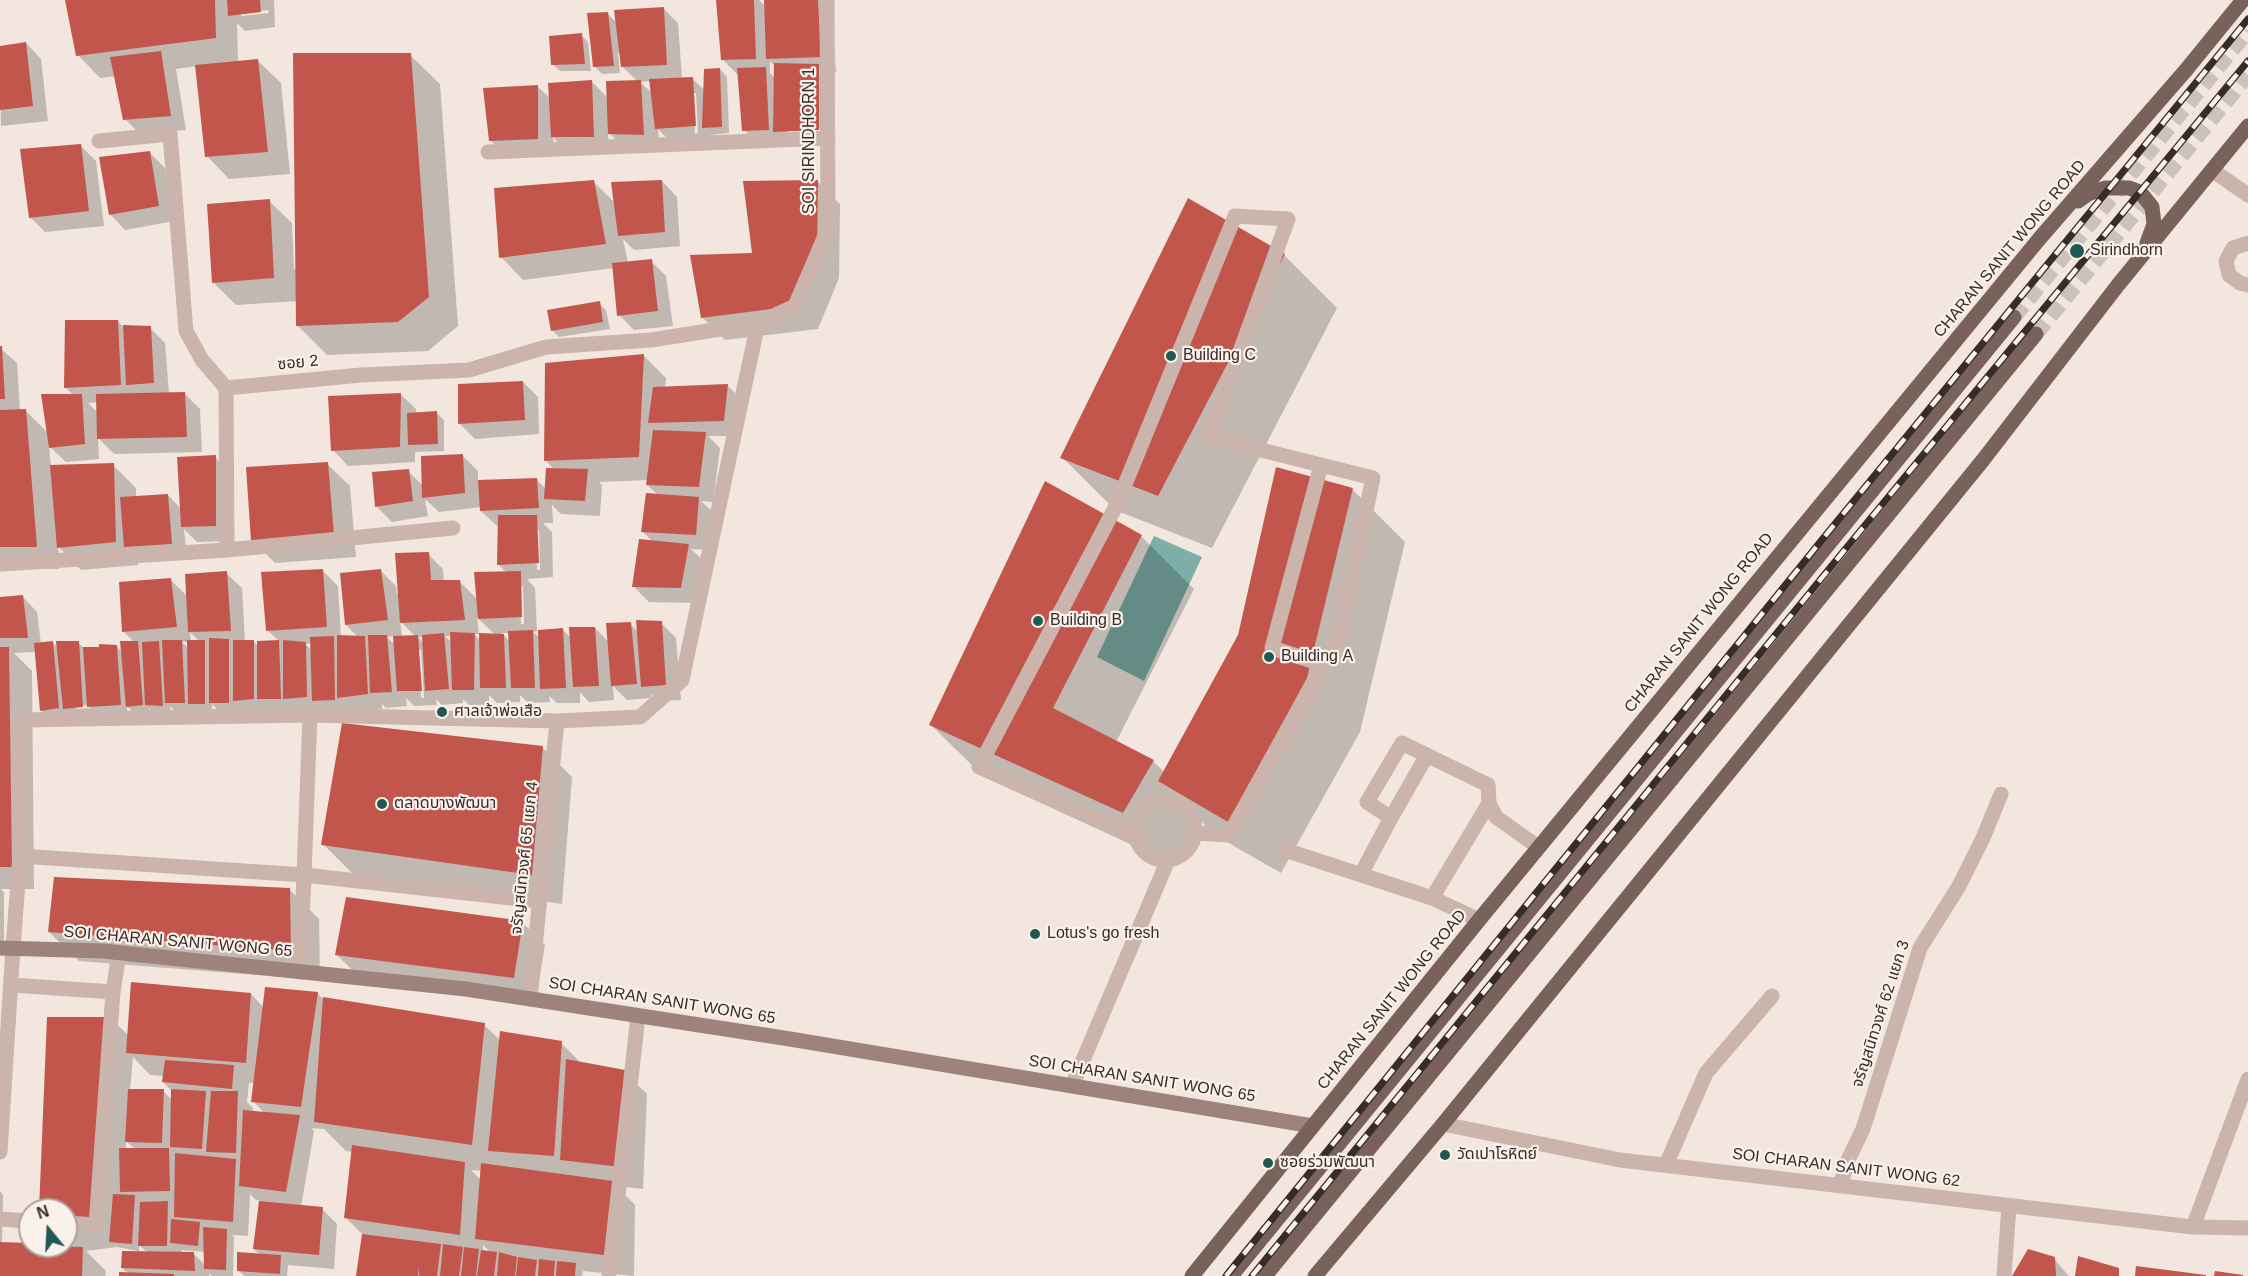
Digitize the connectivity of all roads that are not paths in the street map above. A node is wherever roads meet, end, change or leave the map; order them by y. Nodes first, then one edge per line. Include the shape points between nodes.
1 (827, 0) edge
2 (2243, 0) edge
3 (2248, 126) edge
4 (828, 138) junction
5 (99, 141) dead end
6 (488, 153) dead end
7 (2212, 170) junction
8 (2248, 195) edge
9 (2060, 216) junction
10 (2248, 243) edge
11 (2143, 255) junction
12 (2248, 285) edge
13 (2014, 317) tunnel mouth
14 (758, 323) junction
15 (2036, 334) tunnel mouth
16 (226, 388) junction
17 (1321, 465) junction
18 (453, 528) dead end
19 (227, 550) junction
20 (0, 564) edge
21 (1324, 665) junction
22 (310, 715) junction
23 (557, 721) junction
24 (1427, 755) junction
25 (2001, 794) dead end
26 (1488, 802) junction
27 (1391, 818) junction
28 (1195, 833) junction
29 (1135, 836) junction
30 (1538, 847) junction
31 (1282, 849) dead end
32 (20, 856) junction
33 (1168, 860) junction
34 (1361, 874) junction
35 (304, 875) junction
36 (1432, 898) junction
37 (538, 901) junction
38 (1479, 920) junction
39 (7, 948) edge
40 (119, 953) junction
41 (300, 972) junction
42 (12, 985) junction
43 (113, 992) junction
44 (1772, 996) dead end
45 (530, 999) junction
46 (638, 1016) junction
47 (2248, 1079) edge
48 (1072, 1086) junction
49 (1443, 1124) junction
50 (1313, 1126) junction
51 (0, 1152) edge
52 (1666, 1166) junction
53 (1840, 1186) junction
54 (2009, 1206) junction
55 (0, 1218) edge
56 (18, 1220) edge
57 (78, 1224) edge
58 (2193, 1227) junction
59 (2248, 1228) edge
60 (609, 1276) edge
61 (1192, 1276) edge
62 (1231, 1276) edge
63 (1266, 1276) edge
64 (1315, 1276) edge
65 (2004, 1276) edge

1 - 4 street, SOI SIRINDHORN 1
2 - 9 main road, CHARAN SANIT WONG ROAD
3 - 7 main road
4 - 6 street
4 - 14 street, SOI SIRINDHORN 1 via 828,229 795,306
5 - 16 street via 170,134 186,331 202,360
7 - 8 street
7 - 11 main road
9 - 11 main road via 2088,194 2105,188 2140,192 2152,207 2154,224
9 - 30 main road, CHARAN SANIT WONG ROAD
10 - 12 street via 2234,248 2226,261 2229,275
11 - 49 main road via 1983,460
13 - 62 main road
14 - 16 street, ซอย 2 via 651,340 546,347 469,370
14 - 23 street via 682,680 640,717
15 - 63 main road
16 - 19 street
17 - 21 street via 1272,648
17 - 21 street via 1373,478 1338,641
17 - 29 street via 1209,437 1288,219 1236,216 1117,504 979,767
18 - 19 street
19 - 20 street
21 - 28 street via 1229,835
22 - 23 street
22 - 32 street via 19,720
22 - 35 street
23 - 37 street, จรัญสนิทวงศ์ 65 แยก 4
24 - 26 street via 1488,785
24 - 27 street
24 - 27 street via 1402,743 1367,802
25 - 53 street, จรัญสนิทวงศ์ 62 แยก 3 via 1959,886 1920,948 1863,1129
26 - 30 street via 1496,817
26 - 36 street
27 - 34 street
28 - 29 street via 1190,813 1173,801 1163,800 1144,809 1134,826
28 - 33 street via 1186,852
29 - 33 street via 1150,857
30 - 38 main road, CHARAN SANIT WONG ROAD
31 - 34 street
32 - 35 street
32 - 39 street
33 - 48 street
34 - 36 street
35 - 37 street
35 - 41 street
36 - 38 street
37 - 45 street, จรัญสนิทวงศ์ 65 แยก 4
38 - 50 main road, CHARAN SANIT WONG ROAD
39 - 40 street, SOI CHARAN SANIT WONG 65
39 - 42 street
40 - 41 street, SOI CHARAN SANIT WONG 65
40 - 43 street
41 - 45 street, SOI CHARAN SANIT WONG 65
42 - 43 street
42 - 51 street
43 - 57 street via 96,1225
44 - 52 street via 1706,1073
45 - 46 street, SOI CHARAN SANIT WONG 65
46 - 48 street, SOI CHARAN SANIT WONG 65
46 - 60 street
47 - 58 street
48 - 50 street, SOI CHARAN SANIT WONG 65
49 - 52 street, SOI CHARAN SANIT WONG 62
49 - 64 main road
50 - 61 main road, CHARAN SANIT WONG ROAD
52 - 53 street, SOI CHARAN SANIT WONG 62
53 - 54 street, SOI CHARAN SANIT WONG 62
54 - 58 street, SOI CHARAN SANIT WONG 62
54 - 65 street
55 - 56 street
58 - 59 street, SOI CHARAN SANIT WONG 62

